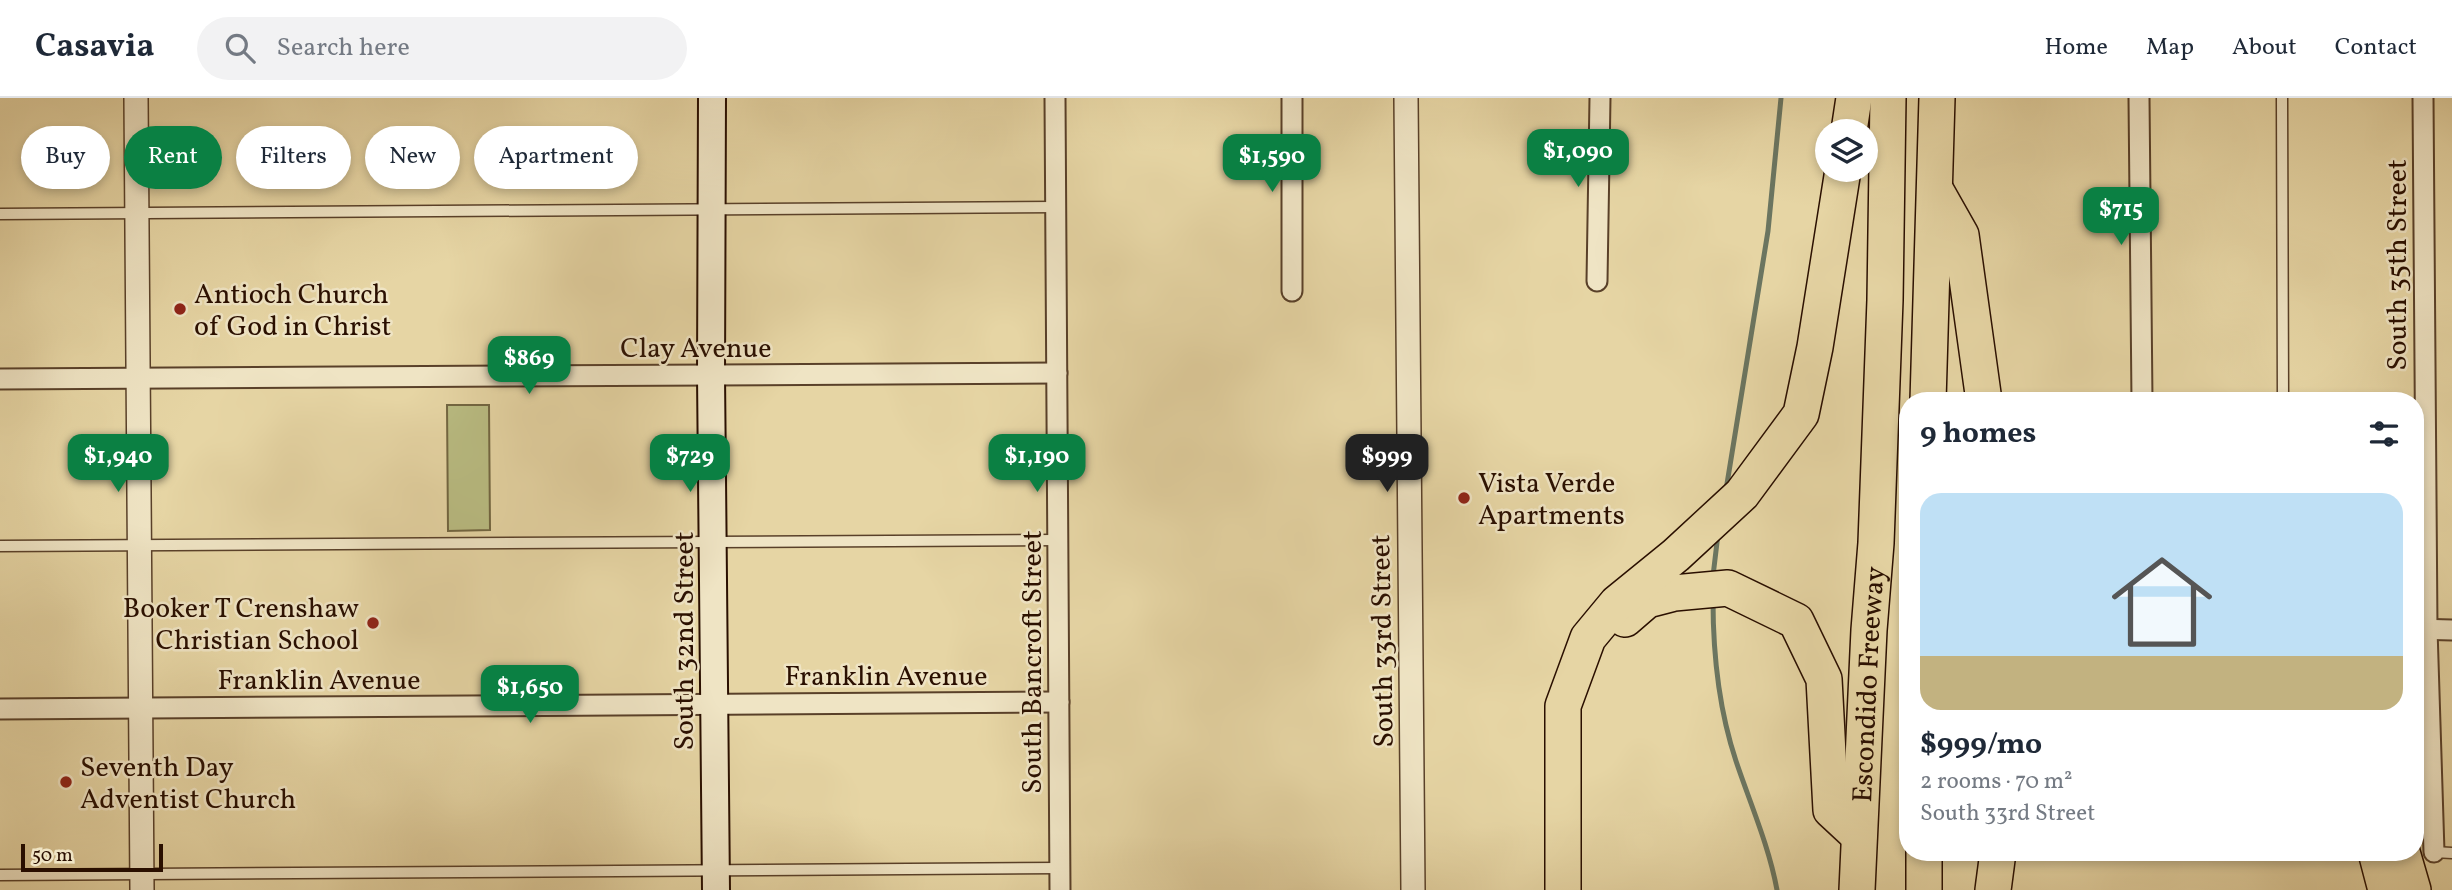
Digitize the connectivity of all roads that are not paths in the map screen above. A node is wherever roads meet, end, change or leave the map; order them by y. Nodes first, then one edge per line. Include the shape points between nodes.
1 (136, 98) edge
2 (712, 98) edge
3 (1055, 98) edge
4 (1292, 98) edge
5 (1406, 98) edge
6 (1600, 98) edge
7 (1854, 98) edge
8 (1888, 98) edge
9 (1937, 98) edge
10 (2139, 98) edge
11 (2282, 98) edge
12 (2423, 98) edge
13 (1851, 119) edge
14 (1841, 182) edge
15 (1935, 188) junction
16 (1056, 207) junction
17 (712, 209) junction
18 (137, 213) junction
19 (0, 214) edge
20 (1597, 281) dead end
21 (1292, 290) dead end
22 (1057, 373) junction
23 (711, 375) junction
24 (138, 377) junction
25 (0, 379) edge
26 (1928, 392) edge
27 (1983, 392) edge
28 (2142, 392) edge
29 (2283, 392) edge
30 (2422, 392) edge
31 (1058, 540) junction
32 (714, 542) junction
33 (140, 545) junction
34 (0, 546) edge
35 (2424, 629) edge
36 (2452, 630) edge
37 (1059, 702) junction
38 (714, 704) junction
39 (139, 708) junction
40 (0, 709) edge
41 (2424, 713) edge
42 (1859, 836) junction
43 (2429, 853) edge
44 (1924, 861) edge
45 (1997, 861) edge
46 (2378, 861) edge
47 (1060, 868) junction
48 (0, 875) edge
49 (716, 880) edge
50 (141, 882) edge
51 (1060, 890) edge
52 (1413, 890) edge
53 (1563, 890) edge
54 (1584, 890) edge
55 (1857, 890) edge
56 (1924, 890) edge
57 (1993, 890) edge
58 (2386, 890) edge
59 (2413, 890) edge

1 - 18 street
2 - 17 main road, South 32nd Street
3 - 16 street, South Bancroft Street
4 - 21 street
5 - 52 street, South 33rd Street
6 - 20 street
7 - 13 highway
8 - 42 highway, Escondido Freeway via 1876,543
9 - 15 highway
10 - 28 street
11 - 29 lane
12 - 30 street, South 35th Street
14 - 53 highway via 1801,414 1742,495 1616,603 1588,638 1563,706
15 - 26 highway
15 - 27 highway via 1961,235
16 - 17 lane
16 - 22 street, South Bancroft Street
17 - 18 lane
17 - 23 main road, South 32nd Street
18 - 19 lane
18 - 24 street
22 - 23 street, Clay Avenue
22 - 31 street, South Bancroft Street
23 - 24 street, Clay Avenue
23 - 32 main road, South 32nd Street
24 - 25 street, Clay Avenue
24 - 33 street
31 - 32 lane
31 - 37 street, South Bancroft Street
32 - 33 lane
32 - 38 main road, South 32nd Street
33 - 34 lane
33 - 39 street
35 - 36 street
37 - 38 street, Franklin Avenue
37 - 47 street, South Bancroft Street
38 - 39 street, Franklin Avenue
38 - 49 main road, South 32nd Street
39 - 40 street, Franklin Avenue
39 - 50 street
41 - 43 street, South 35th Street
42 - 54 highway via 1831,810 1824,679 1796,621 1728,588 1674,593 1647,600 1607,635 1584,700
42 - 55 highway, Escondido Freeway
43 - 59 highway
44 - 56 highway
45 - 57 highway
46 - 58 highway
47 - 49 lane
47 - 51 street, South Bancroft Street
48 - 50 lane
49 - 50 lane

